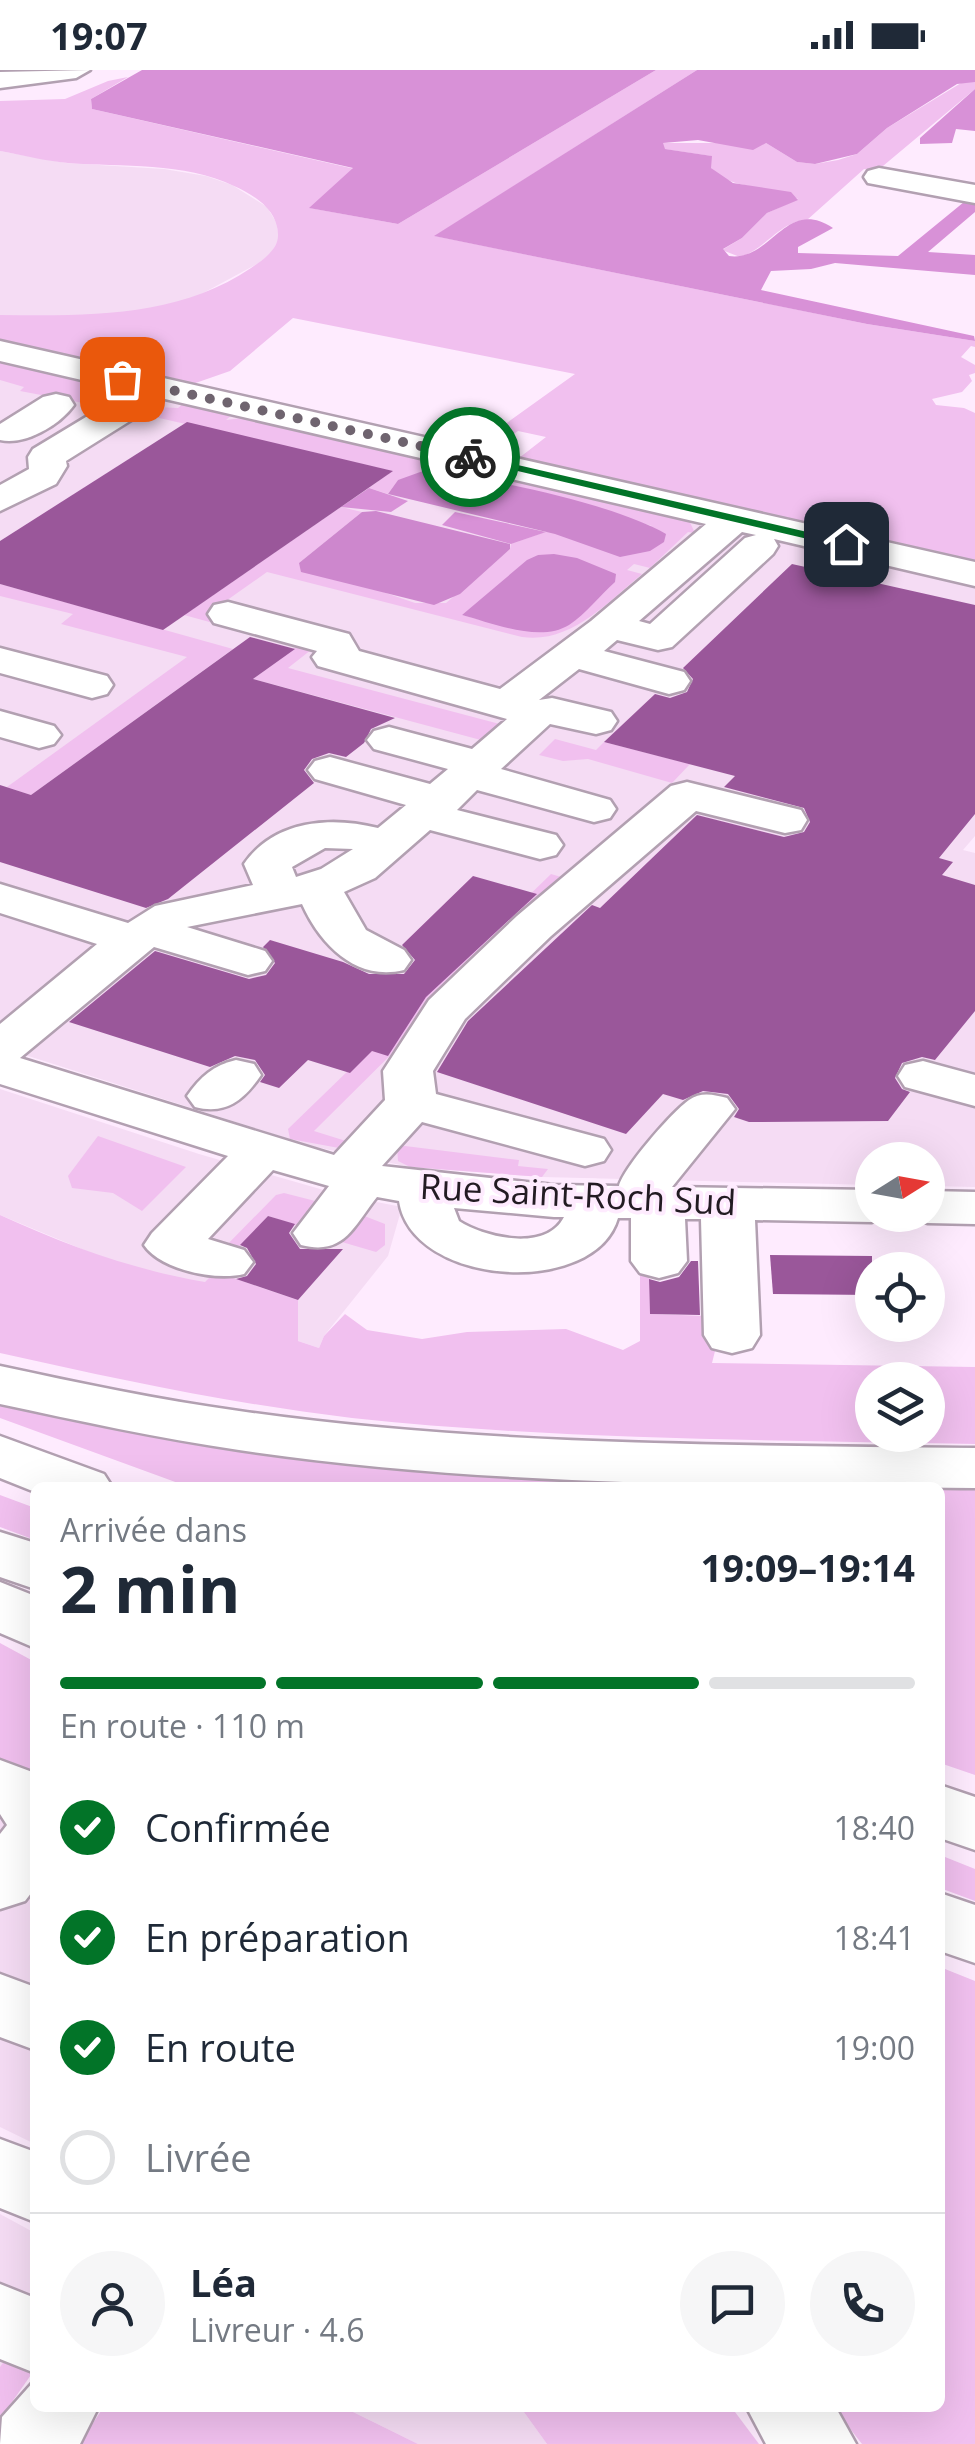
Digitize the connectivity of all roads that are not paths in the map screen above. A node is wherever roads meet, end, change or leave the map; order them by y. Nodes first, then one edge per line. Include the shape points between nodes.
1 (76, 70) edge
2 (0, 80) edge
3 (879, 177) dead end
4 (975, 194) edge
5 (0, 351) edge
6 (160, 388) junction
7 (56, 405) dead end
8 (4, 434) edge
9 (72, 441) junction
10 (118, 452) dead end
11 (736, 518) junction
12 (3, 523) edge
13 (778, 528) junction
14 (974, 593) edge
15 (228, 614) dead end
16 (607, 628) junction
17 (570, 655) junction
18 (0, 660) edge
19 (92, 685) dead end
20 (520, 709) junction
21 (596, 721) dead end
22 (390, 740) dead end
23 (330, 770) dead end
24 (460, 784) junction
25 (785, 820) dead end
26 (298, 889) junction
27 (0, 898) edge
28 (142, 935) junction
29 (248, 960) dead end
30 (387, 960) dead end
31 (38, 1048) edge
32 (923, 1076) dead end
33 (975, 1091) edge
34 (412, 1104) junction
35 (709, 1109) dead end
36 (43, 1128) dead end
37 (263, 1150) junction
38 (354, 1177) junction
39 (620, 1189) junction
40 (727, 1204) junction
41 (855, 1206) edge
42 (945, 1207) edge
43 (975, 1208) edge
44 (320, 1232) dead end
45 (659, 1261) dead end
46 (226, 1262) dead end
47 (732, 1335) dead end
48 (0, 1385) edge
49 (0, 1456) edge
50 (975, 1468) edge
51 (67, 1482) edge
52 (0, 1553) edge
53 (30, 1565) edge
54 (0, 1604) edge
55 (30, 1621) edge
56 (0, 1786) edge
57 (30, 1805) edge
58 (945, 1812) edge
59 (975, 1824) edge
60 (30, 1845) edge
61 (0, 1882) edge
62 (945, 1923) edge
63 (975, 1935) edge
64 (0, 2003) edge
65 (30, 2018) edge
66 (0, 2318) edge
67 (30, 2334) edge
68 (55, 2412) edge
69 (790, 2412) edge
70 (31, 2444) edge
71 (814, 2444) edge

1 - 2 main road
3 - 4 main road
5 - 6 main road
6 - 9 main road
6 - 11 main road
7 - 8 main road
9 - 10 main road
9 - 12 main road via 46,457 42,476
11 - 13 main road
11 - 16 main road
13 - 14 main road
13 - 16 main road via 658,638
15 - 20 main road via 335,643 339,652 333,657
16 - 17 main road
16 - 17 main road via 684,667
17 - 20 main road
18 - 19 main road
20 - 21 main road
20 - 24 main road via 531,721
22 - 24 main road
23 - 24 main road
24 - 24 main road via 572,816
24 - 26 main road via 390,845 347,833 298,839 267,864
25 - 34 main road via 687,795 446,1010 408,1071
26 - 28 main road via 168,917
26 - 30 main road via 343,938
27 - 28 main road
28 - 29 main road
28 - 31 main road
31 - 36 main road
31 - 37 main road, Rue Saint-Roch Sud via 210,1098
32 - 33 main road
34 - 38 main road
34 - 39 main road, Rue Saint-Roch Sud
35 - 39 main road via 647,1179
37 - 38 main road, Rue Saint-Roch Sud
37 - 46 main road via 171,1245
38 - 39 main road, Rue Saint-Roch Sud via 425,1190 426,1210 440,1233 504,1254 574,1243
38 - 44 main road
39 - 40 main road, Rue Saint-Roch Sud
39 - 45 main road
40 - 41 main road, Rue Saint-Roch Sud
40 - 47 main road
42 - 43 main road
48 - 50 main road via 170,1419 386,1447 606,1462
49 - 51 main road
52 - 53 main road
54 - 55 main road
56 - 57 main road
58 - 59 main road
60 - 61 main road
62 - 63 main road
64 - 65 main road
66 - 67 main road
68 - 70 main road
69 - 71 main road

